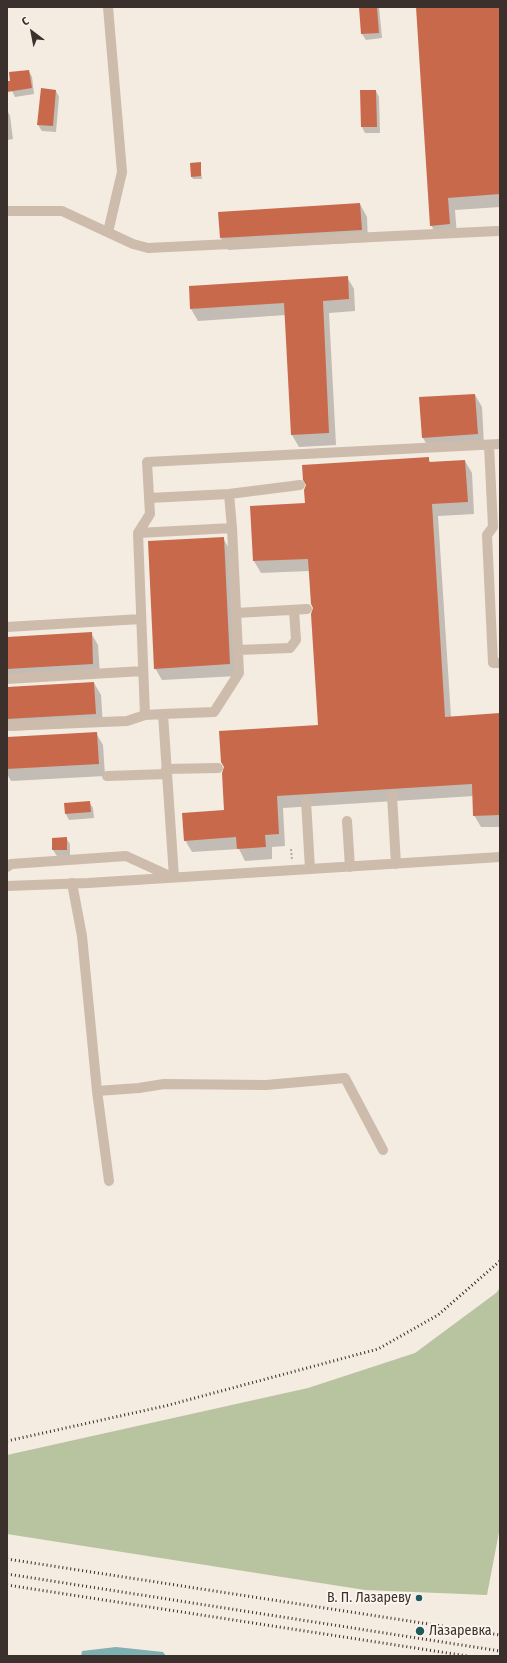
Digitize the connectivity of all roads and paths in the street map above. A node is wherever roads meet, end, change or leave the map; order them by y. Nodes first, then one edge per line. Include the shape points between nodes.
1 (108, 7) edge
2 (7, 211) edge
3 (108, 232) junction
4 (497, 232) dead end
5 (500, 444) edge
6 (490, 445) junction
7 (300, 485) dead end
8 (229, 494) junction
9 (149, 498) junction
10 (232, 528) junction
11 (138, 534) junction
12 (307, 609) dead end
13 (294, 610) junction
14 (236, 613) junction
15 (141, 619) junction
16 (7, 627) edge
17 (238, 650) junction
18 (500, 663) edge
19 (143, 671) junction
20 (7, 679) edge
21 (163, 714) junction
22 (146, 715) junction
23 (7, 726) edge
24 (218, 768) dead end
25 (167, 771) junction
26 (107, 776) dead end
27 (392, 796) dead end
28 (306, 800) dead end
29 (347, 821) dead end
30 (500, 857) edge
31 (396, 864) junction
32 (7, 867) edge
33 (350, 867) junction
34 (310, 869) junction
35 (174, 877) junction
36 (72, 883) junction
37 (7, 886) edge
38 (97, 1091) junction
39 (383, 1150) dead end
40 (109, 1181) dead end

1 - 3 street via 122,172
2 - 3 street via 62,211
3 - 4 street via 148,248
5 - 6 street
6 - 9 street via 147,462
6 - 18 street via 493,527 487,535 493,663
7 - 8 street
8 - 9 street
8 - 10 street
9 - 11 street via 150,514
10 - 11 street
10 - 14 street
11 - 15 street
12 - 13 street
13 - 14 street
13 - 17 street via 296,640 290,648
14 - 17 street
15 - 16 street
15 - 19 street
17 - 21 street via 239,673 214,712
19 - 20 street
19 - 22 street
21 - 22 street
21 - 25 street
22 - 23 street via 127,721
24 - 25 street
25 - 26 street
25 - 35 street
27 - 31 street
28 - 34 street
29 - 33 street
30 - 31 street
31 - 33 street
32 - 35 street via 11,864 126,856
33 - 34 street
34 - 35 street
35 - 36 street
36 - 37 street
36 - 38 street via 82,936
38 - 39 street via 164,1084 266,1085 345,1078
38 - 40 street

